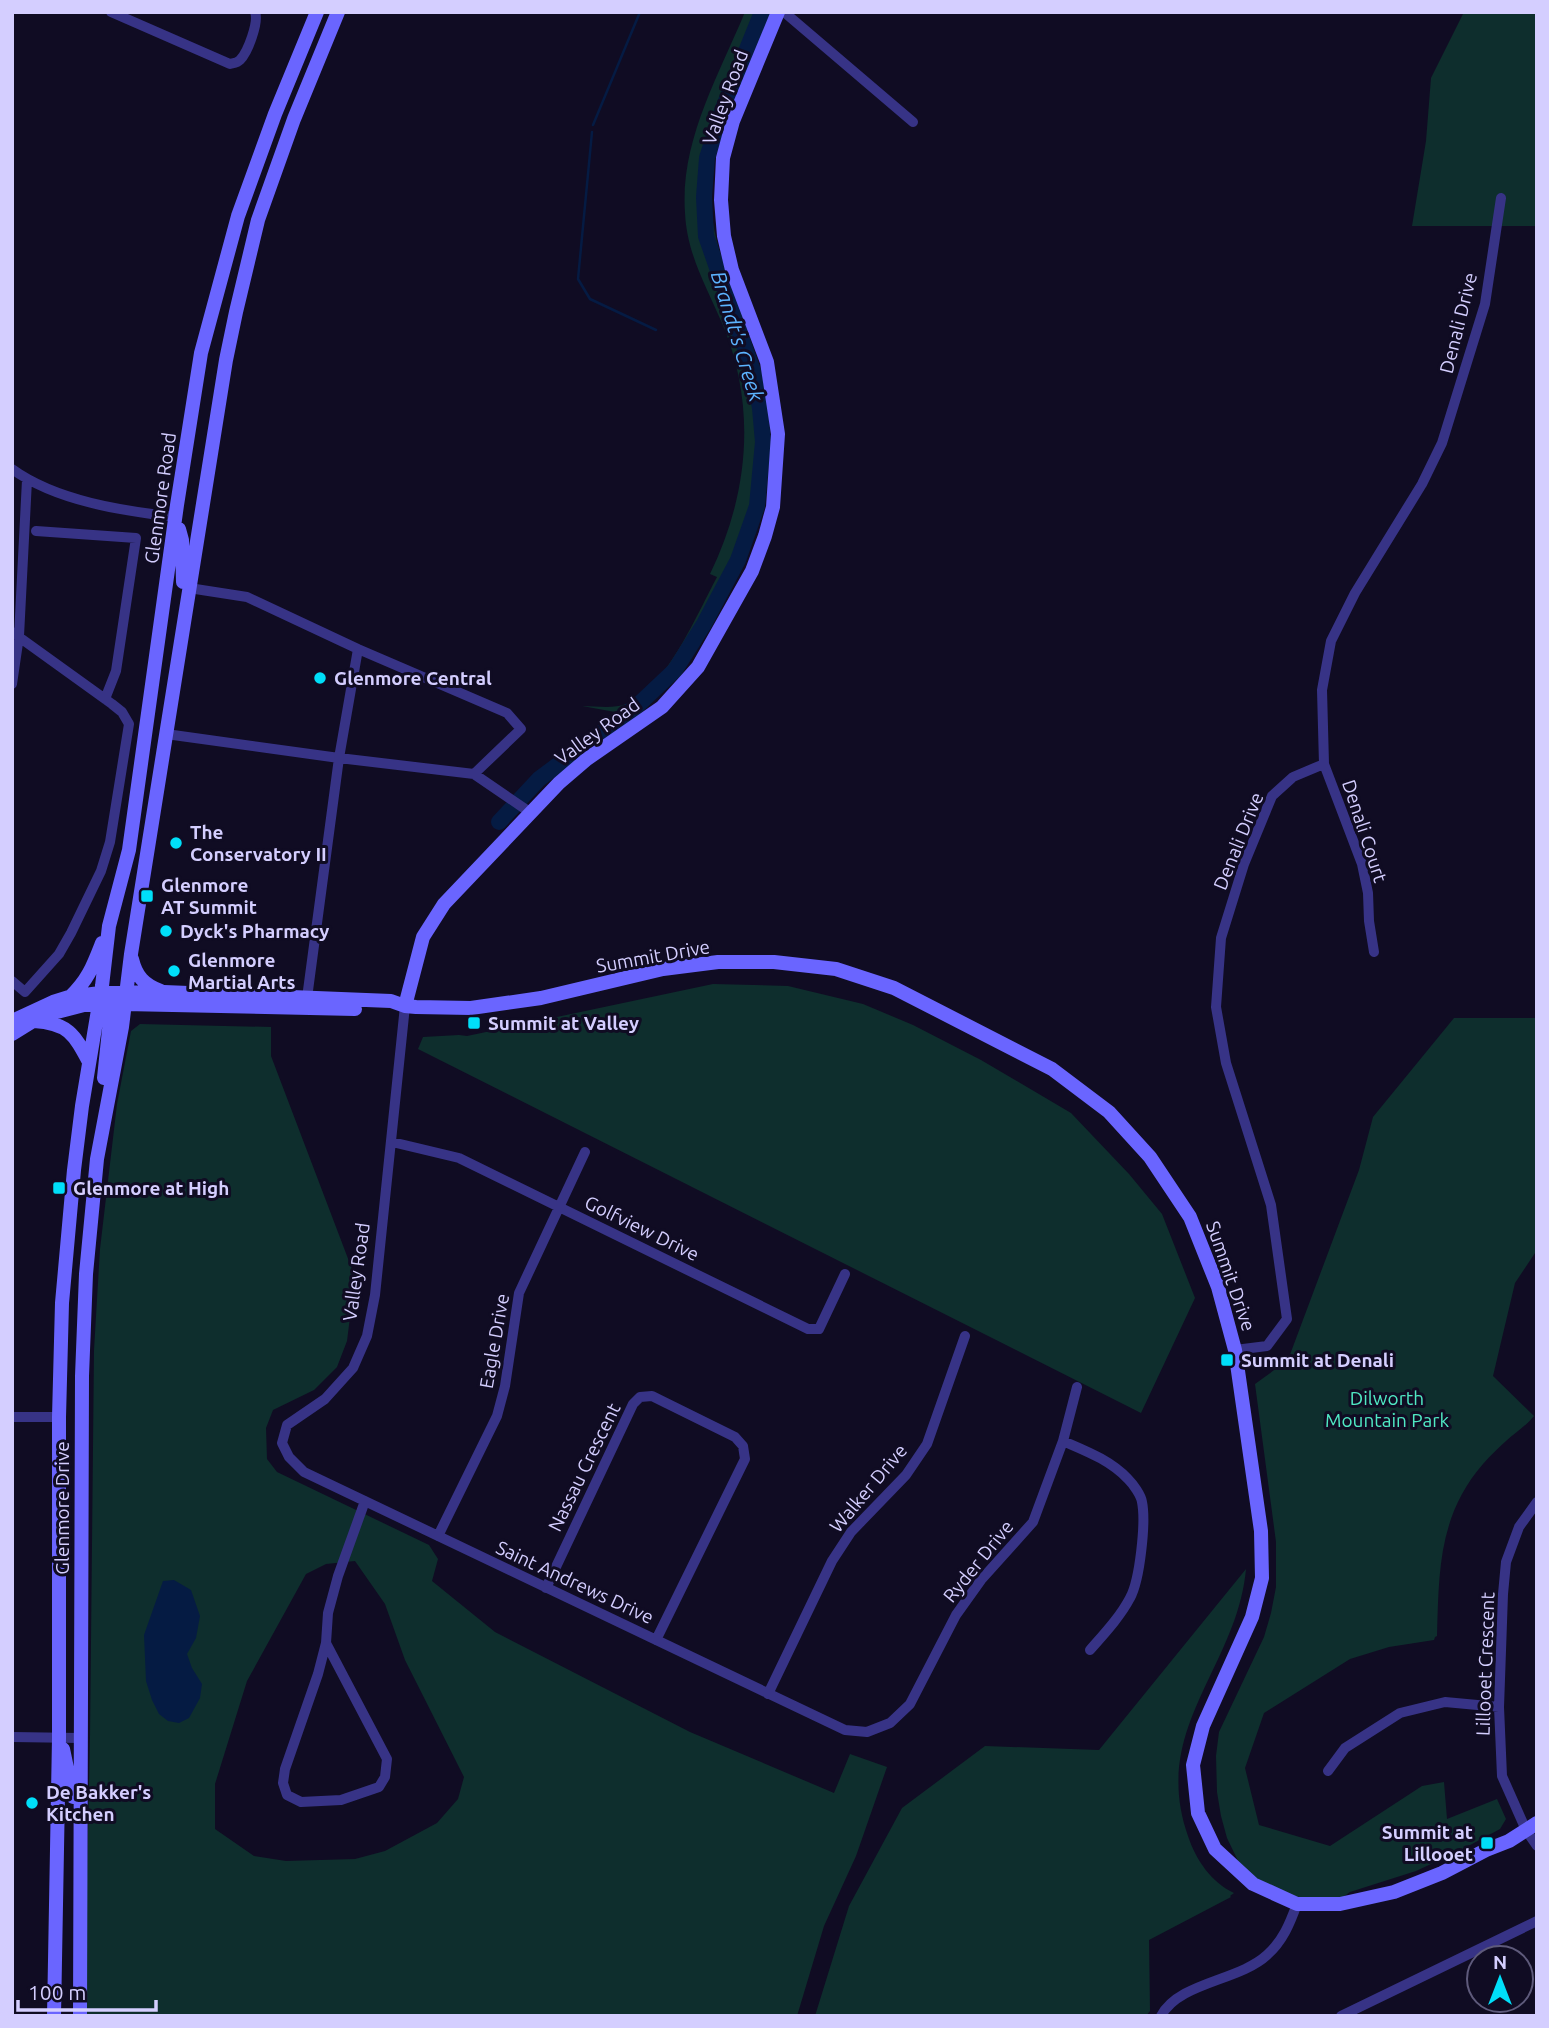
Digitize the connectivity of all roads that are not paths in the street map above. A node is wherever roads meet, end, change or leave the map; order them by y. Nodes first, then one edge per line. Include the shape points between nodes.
1 (111, 12) edge
2 (256, 12) edge
3 (317, 12) edge
4 (338, 12) edge
5 (778, 12) edge
6 (784, 12) edge
7 (913, 122) dead end
8 (1501, 198) dead end
9 (12, 469) edge
10 (27, 480) junction
11 (176, 517) junction
12 (36, 531) dead end
13 (189, 589) junction
14 (183, 622) junction
15 (15, 634) edge
16 (358, 649) junction
17 (12, 684) edge
18 (109, 701) junction
19 (166, 734) junction
20 (339, 758) junction
21 (1324, 764) junction
22 (474, 774) junction
23 (531, 813) junction
24 (129, 850) junction
25 (109, 926) junction
26 (1374, 952) dead end
27 (131, 954) junction
28 (12, 981) edge
29 (69, 997) junction
30 (307, 998) junction
31 (112, 999) junction
32 (163, 999) junction
33 (405, 1006) junction
34 (12, 1021) edge
35 (33, 1021) junction
36 (122, 1027) junction
37 (12, 1034) edge
38 (89, 1062) junction
39 (391, 1142) junction
40 (585, 1152) dead end
41 (97, 1159) junction
42 (560, 1207) junction
43 (845, 1274) dead end
44 (965, 1336) dead end
45 (1235, 1350) junction
46 (1077, 1387) dead end
47 (12, 1417) edge
48 (59, 1417) junction
49 (1063, 1441) junction
50 (282, 1443) joint
51 (365, 1502) junction
52 (1537, 1502) edge
53 (438, 1536) junction
54 (546, 1588) junction
55 (656, 1640) junction
56 (326, 1643) junction
57 (1090, 1650) dead end
58 (768, 1694) junction
59 (1499, 1707) junction
60 (867, 1732) joint
61 (12, 1737) edge
62 (59, 1738) junction
63 (80, 1738) junction
64 (1328, 1771) dead end
65 (1532, 1826) edge
66 (1537, 1846) edge
67 (81, 1863) junction
68 (1297, 1904) junction
69 (1537, 1921) edge
70 (54, 2016) edge
71 (80, 2016) edge
72 (1161, 2016) edge
73 (1341, 2016) edge

1 - 2 street via 230,64 243,56 257,23
3 - 11 main road, Glenmore Road via 238,216 214,300 201,353
4 - 13 main road via 258,220 226,360
5 - 23 main road, Valley Road via 733,121 723,158 721,200 732,270 766,362 778,434 773,507 765,536 752,570 698,667 662,707 587,759
6 - 7 street
8 - 21 street, Denali Drive via 1485,304 1442,443 1331,641 1322,690
9 - 10 street
10 - 11 street via 77,499
10 - 15 street
11 - 14 main road via 182,540
11 - 24 main road, Glenmore Road
12 - 18 street via 136,538
13 - 14 main road
13 - 16 street via 247,597
14 - 19 main road
15 - 17 street
15 - 18 street
16 - 20 street
16 - 22 street via 507,713 521,729
18 - 28 street via 129,724 102,871 59,954 25,992
19 - 20 street
19 - 27 main road
20 - 22 street
20 - 30 street
21 - 26 street, Denali Court via 1362,863
21 - 45 street, Denali Drive via 1293,777 1272,796 1221,938 1216,1007 1226,1063 1271,1205 1287,1319 1267,1346
22 - 23 street
23 - 33 main road, Valley Road via 444,904 423,937
24 - 25 main road, Glenmore Road
24 - 31 main road
25 - 29 main road via 89,976
25 - 31 main road, Glenmore Road
27 - 31 main road
27 - 32 main road via 136,973
29 - 31 main road
29 - 34 main road
30 - 32 main road, Summit Drive
30 - 33 main road, Summit Drive via 391,1001
31 - 32 main road, Summit Drive
31 - 35 main road
31 - 36 main road, Glenmore Drive
31 - 38 main road, Glenmore Drive
31 - 41 main road
32 - 33 main road, Summit Drive via 391,1010
32 - 36 main road
33 - 39 street, Valley Road
33 - 45 main road, Summit Drive via 471,1008 718,962 774,961 836,970 894,988 1052,1069 1109,1112 1150,1157 1191,1217 1218,1287
35 - 37 main road
35 - 38 main road via 68,1030
36 - 41 main road, Glenmore Drive
38 - 48 main road, Glenmore Drive via 62,1303
39 - 42 street, Golfview Drive via 459,1158
39 - 50 street, Valley Road via 367,1336 353,1368 325,1399 287,1425
40 - 42 street, Eagle Drive
41 - 63 main road, Glenmore Drive via 82,1376
42 - 43 street, Golfview Drive via 808,1329 819,1329
42 - 53 street, Eagle Drive via 519,1293 497,1416
44 - 58 street, Walker Drive via 927,1444 905,1475 851,1532 832,1561
45 - 68 main road, Summit Drive via 1261,1531 1262,1578 1252,1616 1203,1727 1193,1765 1198,1813 1215,1849 1253,1884
46 - 49 street, Ryder Drive
47 - 48 street
48 - 62 main road, Glenmore Drive
49 - 57 street via 1119,1470 1142,1500 1137,1584
49 - 60 street, Ryder Drive via 1033,1522 956,1615 910,1703 890,1723
50 - 51 street, Saint Andrews Drive via 304,1472
51 - 53 street, Saint Andrews Drive
51 - 56 street via 338,1576
52 - 59 street, Lillooet Crescent via 1519,1527 1506,1562
53 - 54 street, Saint Andrews Drive
54 - 55 street, Saint Andrews Drive
54 - 55 street, Nassau Crescent via 633,1404 640,1397 652,1396 735,1437 745,1459
55 - 58 street, Saint Andrews Drive
56 - 56 street via 285,1769 287,1795 301,1802 341,1800 379,1787 385,1777 387,1759
58 - 60 street, Saint Andrews Drive via 845,1730
59 - 64 street via 1445,1702 1400,1713 1345,1748
59 - 65 street, Lillooet Crescent via 1502,1776
61 - 62 street
62 - 63 street
62 - 67 main road via 70,1777
62 - 70 main road, Glenmore Drive
63 - 67 main road, Glenmore Drive
65 - 66 street, Lillooet Crescent
65 - 68 main road, Summit Drive via 1509,1841 1394,1892 1340,1904
67 - 71 main road, Glenmore Drive
68 - 72 street via 1287,1932 1267,1956 1239,1973 1202,1984 1166,2007
69 - 73 street

